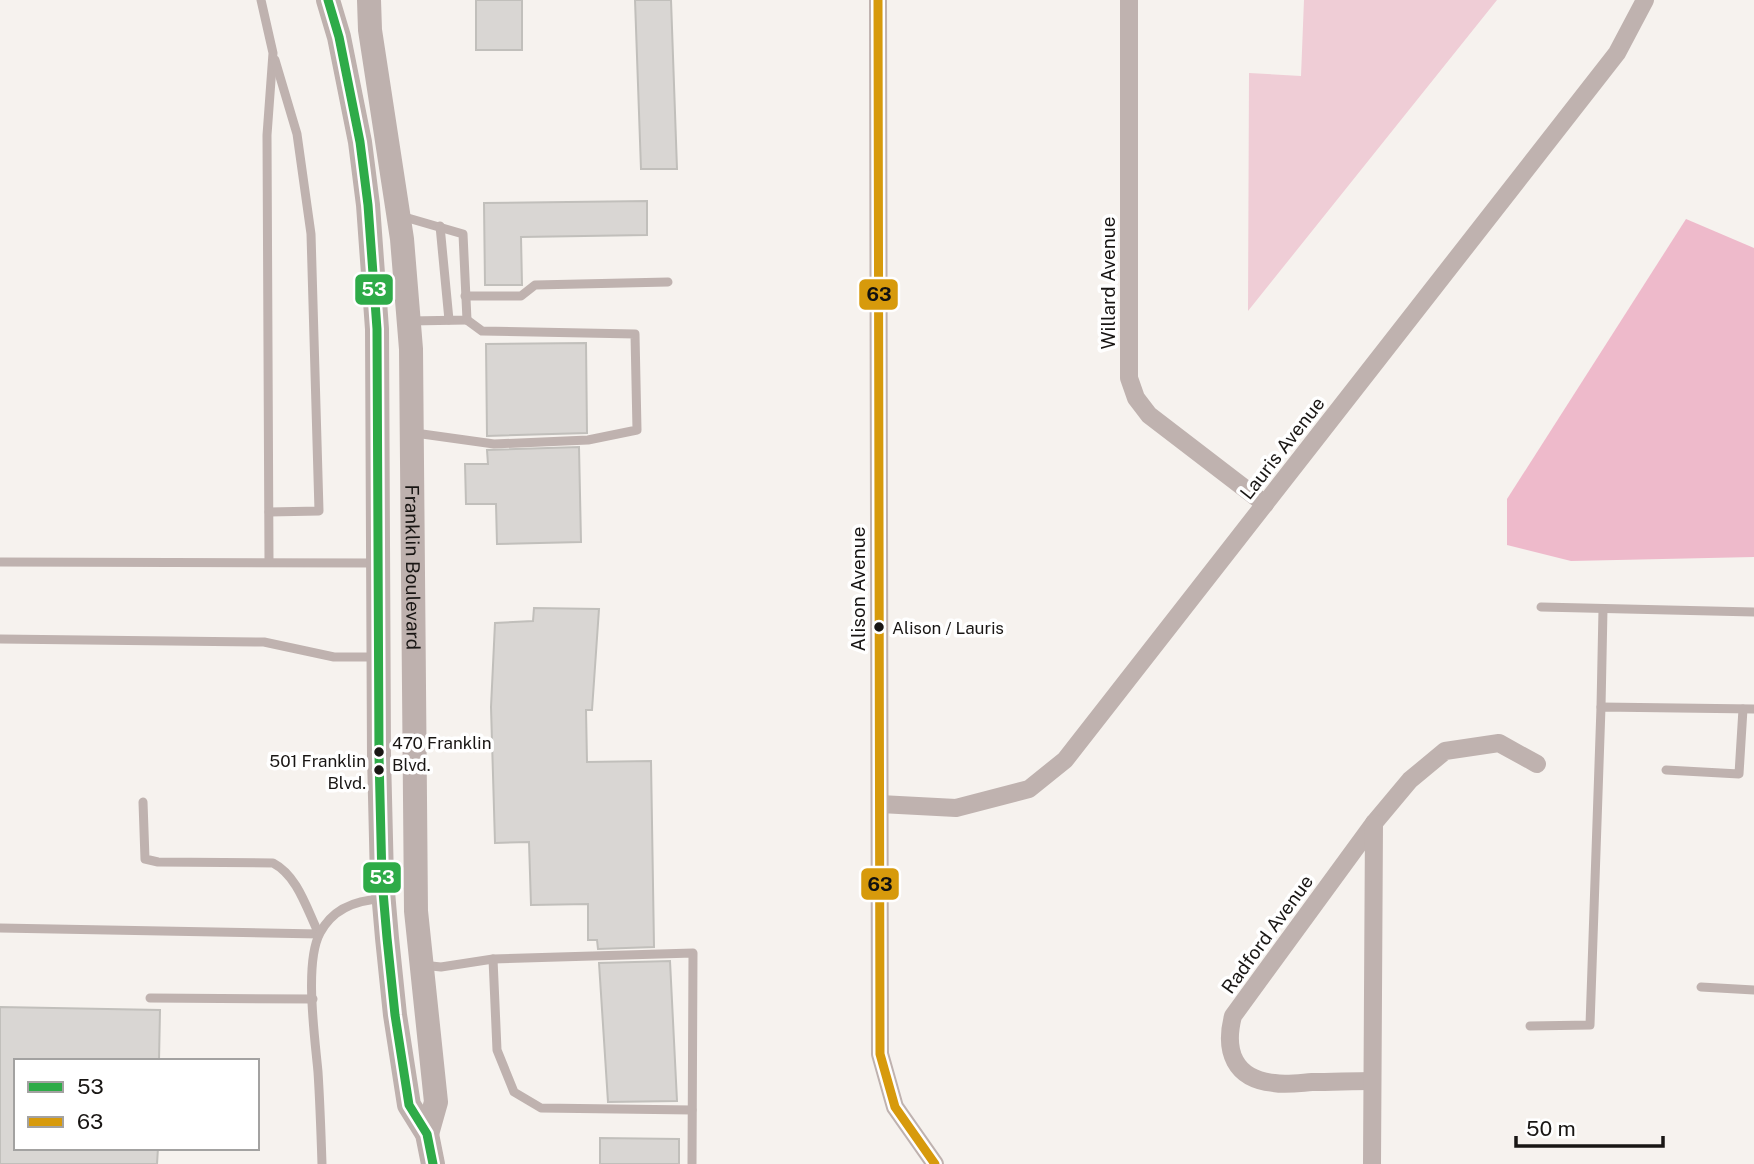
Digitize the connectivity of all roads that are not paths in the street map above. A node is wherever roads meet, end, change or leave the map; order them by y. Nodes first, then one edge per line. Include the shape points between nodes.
1 (261, 0) edge
2 (328, 0) edge
3 (369, 0) edge
4 (878, 0) edge
5 (1129, 0) edge
6 (1645, 0) edge
7 (273, 53) junction
8 (398, 215) junction
9 (440, 226) junction
10 (668, 282) dead end
11 (466, 296) junction
12 (449, 320) junction
13 (467, 320) junction
14 (409, 321) junction
15 (413, 433) junction
16 (1265, 504) junction
17 (269, 512) junction
18 (0, 562) edge
19 (269, 562) junction
20 (378, 563) junction
21 (1541, 607) dead end
22 (1603, 609) junction
23 (1754, 612) edge
24 (0, 639) edge
25 (379, 657) junction
26 (1601, 707) junction
27 (1743, 709) junction
28 (1754, 709) edge
29 (1537, 764) dead end
30 (1666, 771) dead end
31 (144, 802) dead end
32 (880, 804) junction
33 (1374, 823) junction
34 (384, 898) junction
35 (0, 928) edge
36 (319, 934) junction
37 (493, 959) junction
38 (421, 965) junction
39 (1701, 987) dead end
40 (1754, 990) edge
41 (150, 998) dead end
42 (313, 999) junction
43 (1530, 1026) dead end
44 (1372, 1081) junction
45 (692, 1110) junction
46 (427, 1134) junction
47 (322, 1164) edge
48 (433, 1164) edge
49 (692, 1164) edge
50 (935, 1164) edge
51 (1372, 1164) edge

1 - 7 lane
2 - 20 main road, Franklin Boulevard via 349,85 368,205 377,329
3 - 8 main road, Franklin Boulevard
4 - 32 street, Alison Avenue
5 - 16 street, Willard Avenue via 1129,378 1149,415
6 - 16 street, Lauris Avenue via 1617,53
7 - 17 lane via 267,135
7 - 17 lane via 297,134 311,234 319,511
8 - 9 lane
8 - 14 main road, Franklin Boulevard
9 - 11 lane via 463,234
9 - 12 lane
10 - 11 lane via 535,285 521,296
11 - 13 lane
12 - 13 lane
12 - 14 lane
13 - 15 lane via 482,331 635,334 637,430 588,440 494,444
14 - 15 main road, Franklin Boulevard
15 - 38 main road, Franklin Boulevard via 414,839
16 - 32 street, Lauris Avenue via 1065,760 1029,789 956,808
17 - 19 lane
18 - 19 lane
19 - 20 lane
20 - 25 main road, Franklin Boulevard
21 - 22 lane
22 - 23 lane
22 - 26 lane
24 - 25 lane via 264,642 334,657
25 - 34 main road, Franklin Boulevard
26 - 27 lane
26 - 43 lane via 1590,1025
27 - 28 lane
27 - 30 lane via 1739,774
29 - 33 street, Radford Avenue via 1499,743 1444,751 1410,779
31 - 36 lane via 145,859 273,863 292,879
32 - 50 street, Alison Avenue via 880,1054 895,1107
33 - 44 street
33 - 44 street, Radford Avenue via 1233,1016 1228,1034 1231,1054 1242,1070 1254,1077 1273,1083
34 - 36 lane via 360,900 343,908
34 - 46 main road, Franklin Boulevard via 409,1105
35 - 36 lane
36 - 42 lane via 312,970
37 - 38 lane via 441,967
37 - 45 lane via 496,1050 514,1092 541,1108
37 - 45 lane via 692,953
38 - 46 main road, Franklin Boulevard via 436,1102
39 - 40 lane
41 - 42 lane
42 - 47 lane
44 - 51 street
45 - 49 lane
46 - 48 main road, Franklin Boulevard

